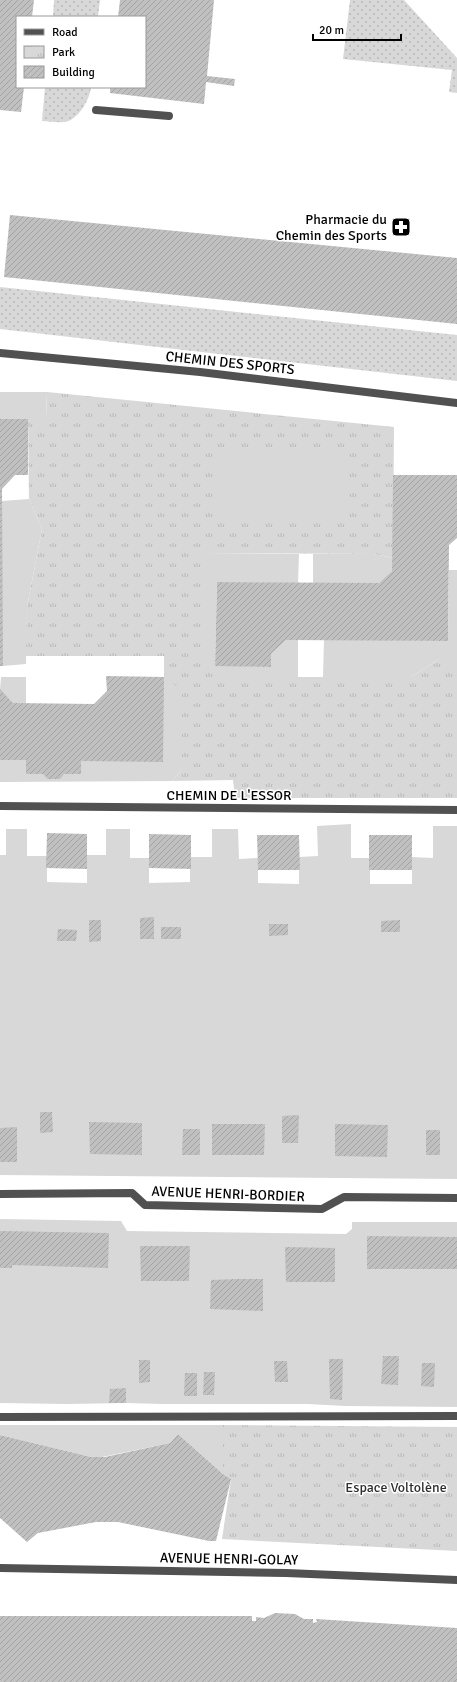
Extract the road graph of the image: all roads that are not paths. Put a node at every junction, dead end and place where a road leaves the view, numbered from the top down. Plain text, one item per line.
1 (96, 110) dead end
2 (169, 116) dead end
3 (0, 353) edge
4 (457, 402) edge
5 (0, 806) edge
6 (457, 810) edge
7 (0, 1194) edge
8 (457, 1198) edge
9 (457, 1416) edge
10 (0, 1417) edge
11 (0, 1568) edge
12 (457, 1580) edge

1 - 2 street
3 - 4 street, CHEMIN DES SPORTS
5 - 6 street, CHEMIN DE L'ESSOR
7 - 8 street, AVENUE HENRI-BORDIER
9 - 10 street
11 - 12 street, AVENUE HENRI-GOLAY

